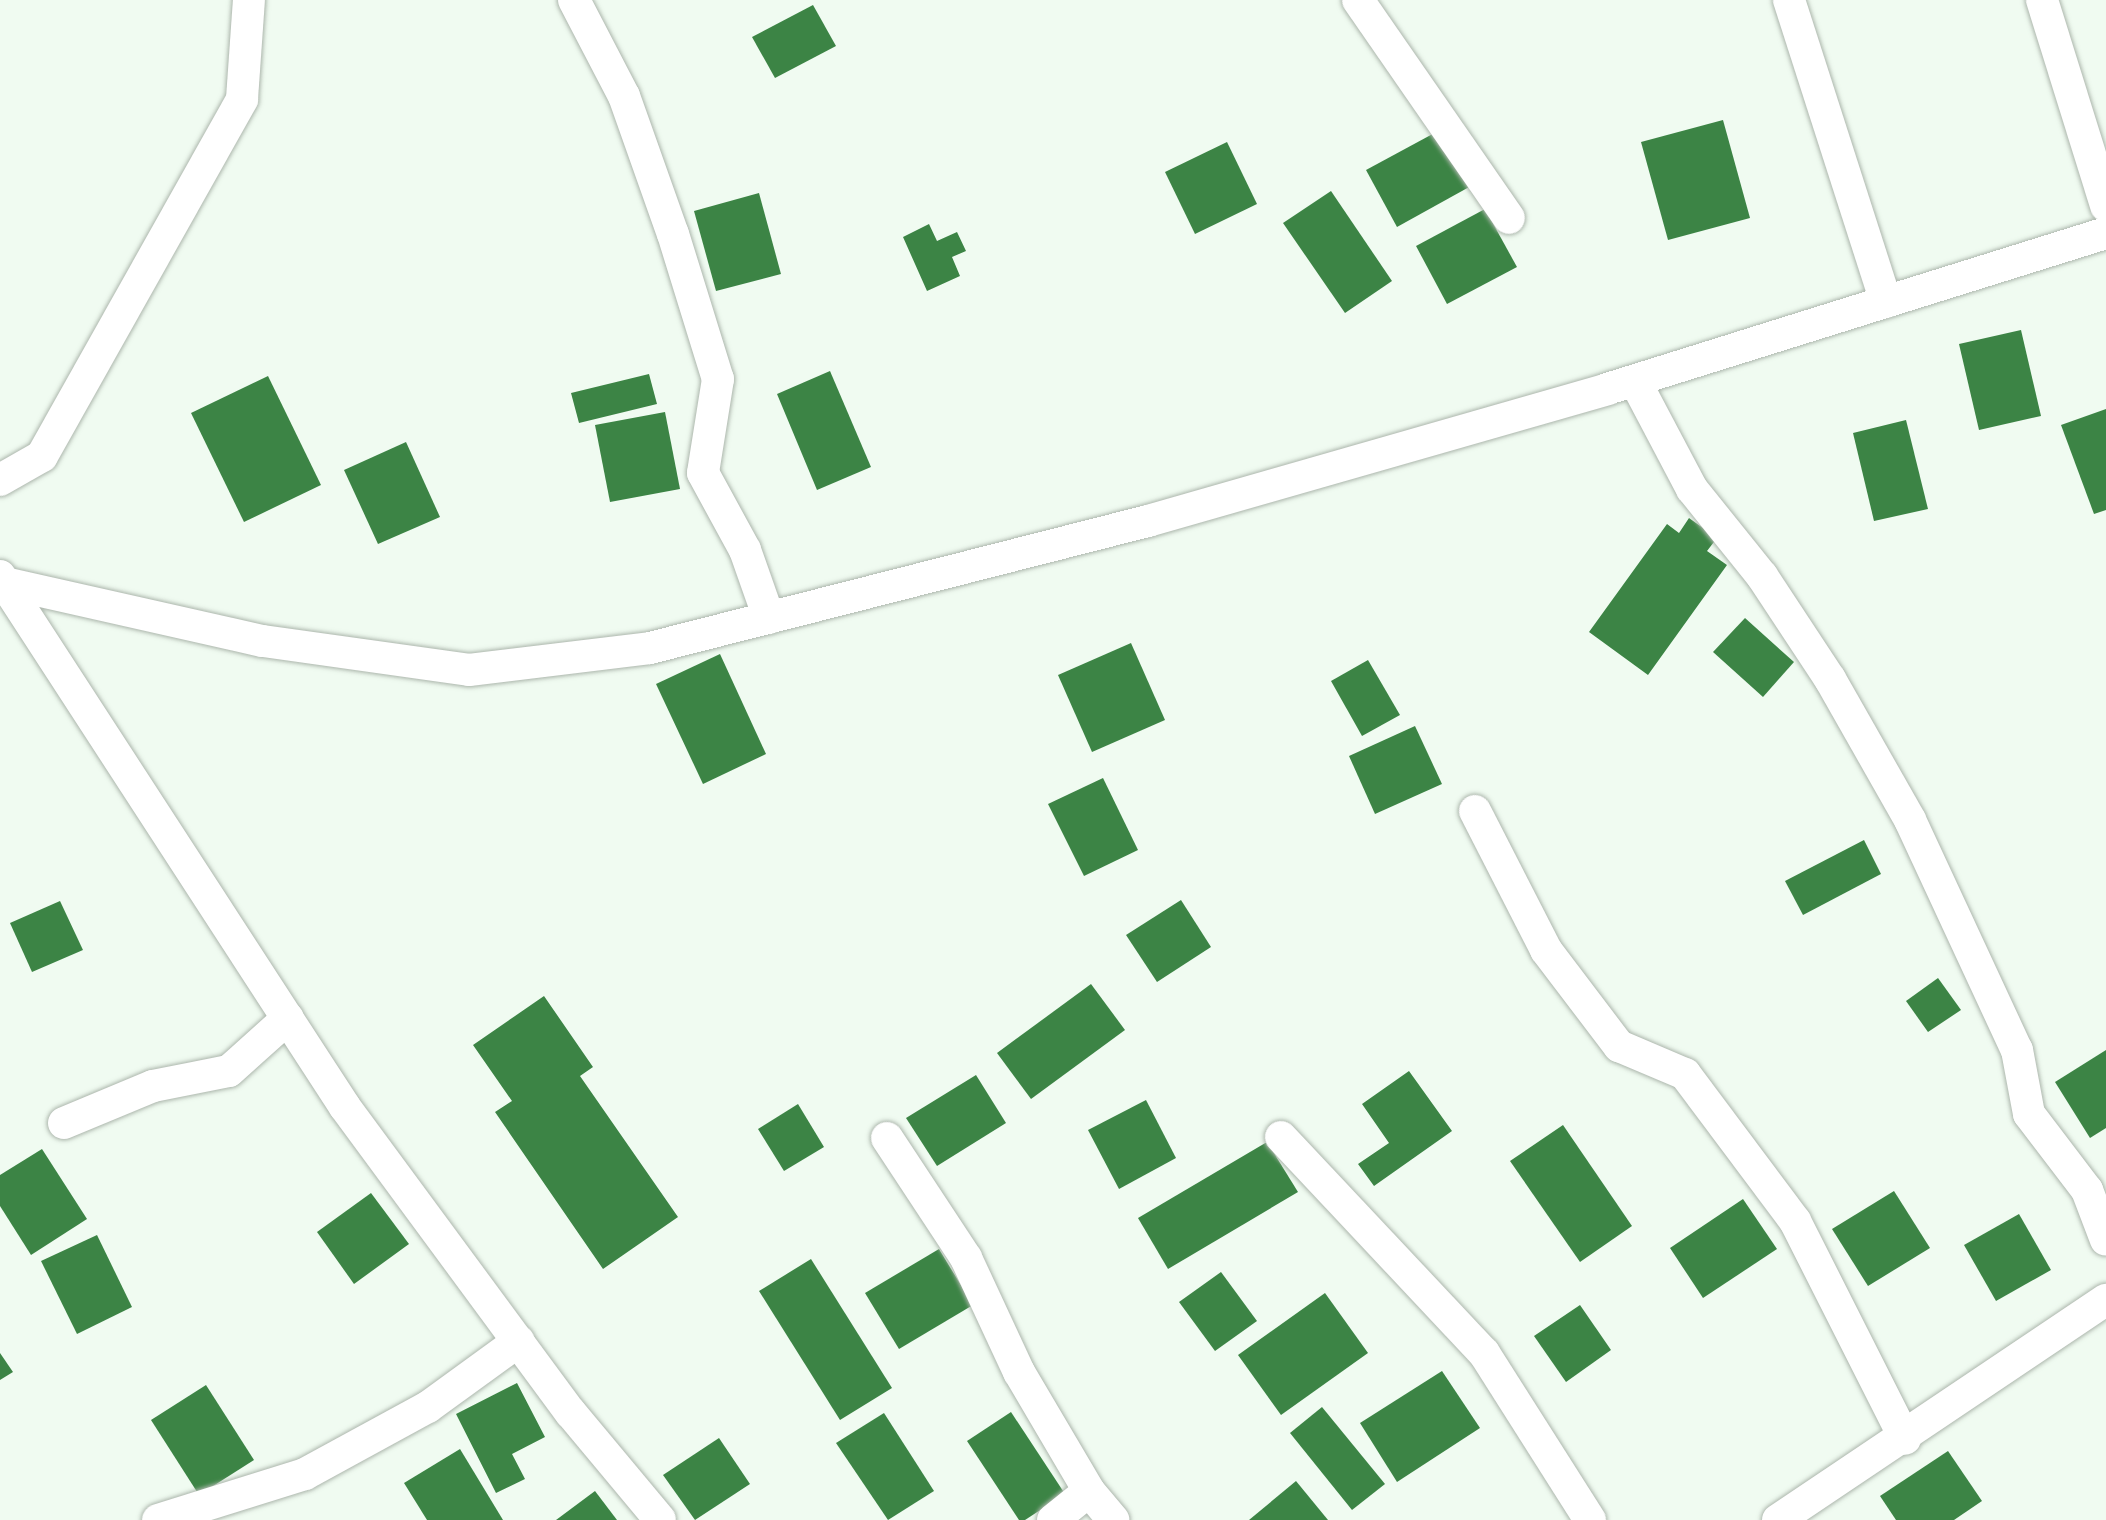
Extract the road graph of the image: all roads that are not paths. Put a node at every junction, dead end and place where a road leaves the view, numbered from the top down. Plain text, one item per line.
1 (249, 0) edge
2 (574, 0) edge
3 (1358, 0) edge
4 (1789, 0) edge
5 (2042, 0) edge
6 (2106, 206) edge
7 (1509, 218) dead end
8 (2106, 233) edge
9 (1886, 302) junction
10 (1635, 381) junction
11 (0, 480) edge
12 (2, 580) edge
13 (769, 618) junction
14 (1475, 811) dead end
15 (288, 1018) junction
16 (64, 1123) dead end
17 (1281, 1137) dead end
18 (887, 1138) dead end
19 (2106, 1240) edge
20 (2106, 1300) edge
21 (519, 1342) junction
22 (1905, 1439) junction
23 (1089, 1491) junction
24 (158, 1520) edge
25 (660, 1520) edge
26 (1053, 1520) edge
27 (1113, 1520) edge
28 (1590, 1520) edge
29 (1778, 1520) edge

1 - 11 street
2 - 13 street
3 - 7 street
4 - 9 street
5 - 6 street
8 - 9 street
9 - 10 street
10 - 13 street
10 - 19 street
12 - 13 street
12 - 15 street
14 - 22 street
15 - 16 street
15 - 21 street
17 - 28 street
18 - 23 street
20 - 22 street
21 - 24 street
21 - 25 street
22 - 29 street
23 - 26 street
23 - 27 street

